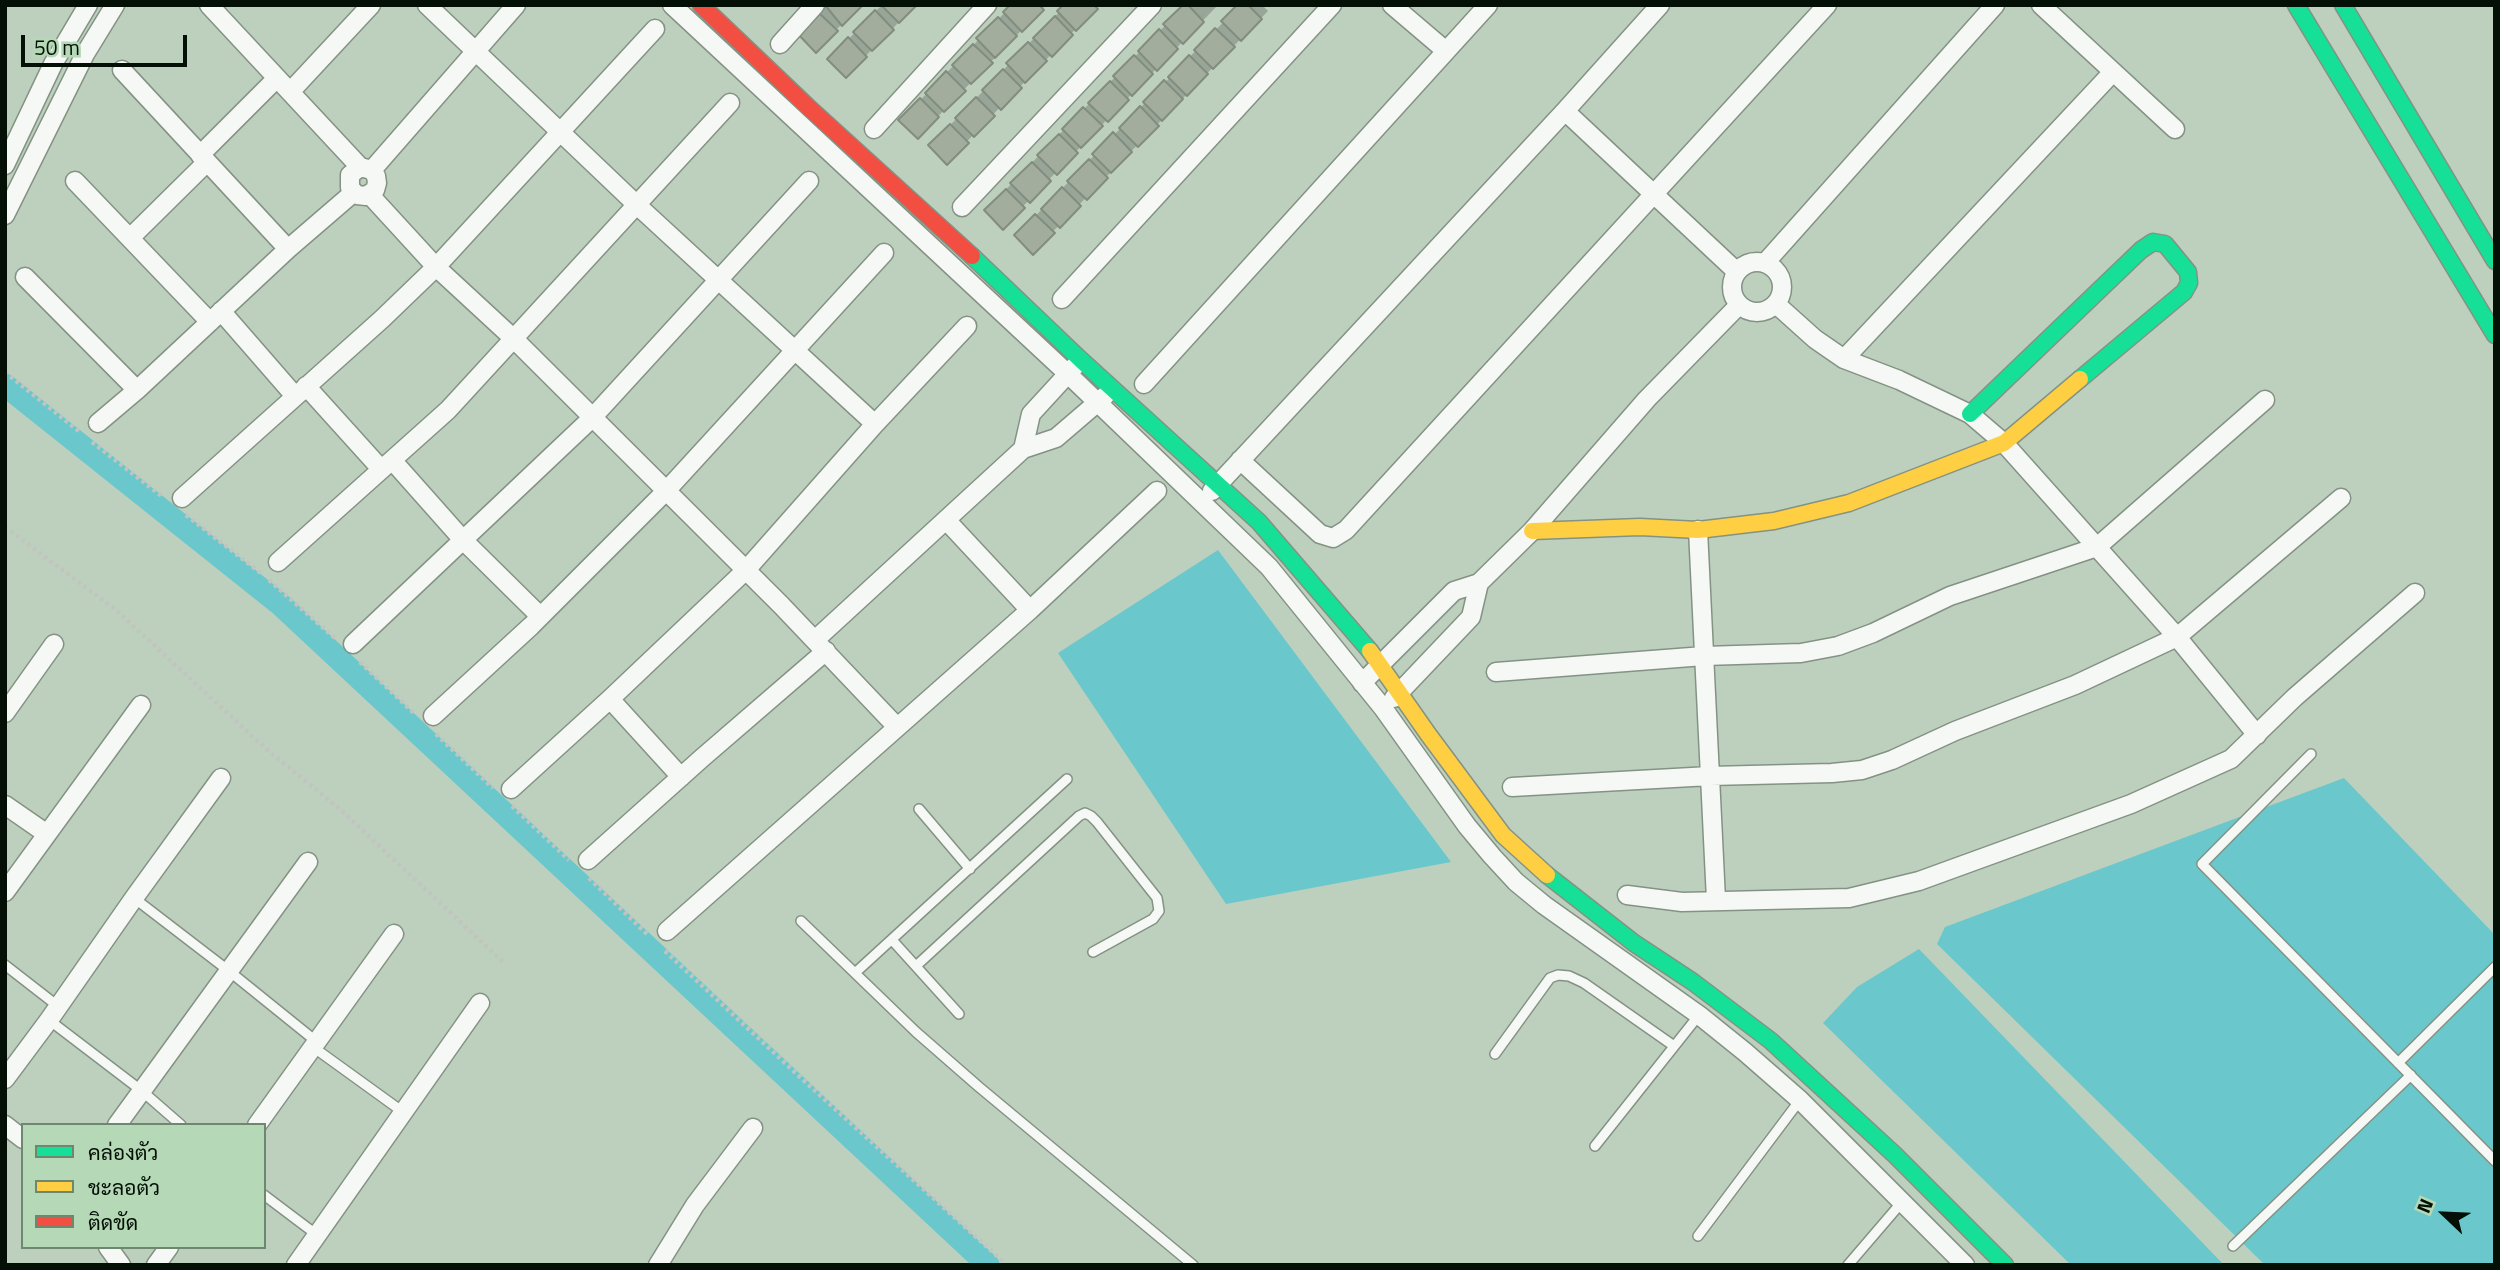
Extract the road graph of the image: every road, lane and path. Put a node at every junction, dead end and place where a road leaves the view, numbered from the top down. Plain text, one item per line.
1 (88, 5) edge
2 (115, 5) edge
3 (371, 5) edge
4 (427, 5) edge
5 (516, 5) edge
6 (672, 5) edge
7 (701, 5) edge
8 (815, 5) edge
9 (987, 5) edge
10 (1153, 5) edge
11 (1332, 5) edge
12 (1392, 5) edge
13 (1488, 5) edge
14 (1660, 5) edge
15 (1827, 5) edge
16 (1995, 5) edge
17 (2041, 5) edge
18 (2295, 5) edge
19 (2343, 5) edge
20 (214, 7) edge
21 (655, 29) dead end
22 (780, 44) dead end
23 (477, 50) junction
24 (1446, 51) junction
25 (122, 70) dead end
26 (2112, 72) junction
27 (277, 78) junction
28 (290, 92) junction
29 (730, 103) dead end
30 (1565, 111) junction
31 (874, 129) dead end
32 (2175, 129) dead end
33 (561, 131) junction
34 (204, 158) junction
35 (5, 165) edge
36 (366, 169) junction
37 (75, 181) dead end
38 (810, 181) dead end
39 (1655, 193) junction
40 (362, 194) junction
41 (638, 206) junction
42 (962, 207) dead end
43 (5, 215) edge
44 (948, 233) junction
45 (130, 238) junction
46 (288, 249) junction
47 (934, 250) junction
48 (884, 253) dead end
49 (2495, 261) edge
50 (1765, 263) junction
51 (436, 267) junction
52 (1737, 272) junction
53 (25, 277) dead end
54 (719, 280) junction
55 (1062, 299) dead end
56 (1776, 304) junction
57 (1739, 305) junction
58 (215, 316) junction
59 (967, 326) dead end
60 (2495, 335) edge
61 (514, 339) junction
62 (794, 349) junction
63 (1844, 359) junction
64 (1081, 360) junction
65 (5, 372) edge
66 (1068, 374) junction
67 (1144, 384) dead end
68 (1114, 387) junction
69 (137, 390) junction
70 (301, 391) junction
71 (2265, 400) dead end
72 (1098, 403) junction
73 (1970, 414) junction
74 (592, 418) junction
75 (98, 423) dead end
76 (875, 424) junction
77 (2004, 443) junction
78 (1023, 449) junction
79 (1240, 460) junction
80 (386, 464) junction
81 (1219, 484) junction
82 (666, 491) junction
83 (1157, 491) dead end
84 (164, 498) dead end
85 (2341, 498) dead end
86 (1202, 501) junction
87 (184, 506) joint
88 (947, 521) junction
89 (5, 527) edge
90 (1698, 530) junction
91 (1532, 531) junction
92 (463, 540) junction
93 (2097, 547) junction
94 (278, 562) dead end
95 (746, 569) junction
96 (1479, 583) junction
97 (2415, 593) dead end
98 (1030, 610) junction
99 (540, 617) junction
100 (2177, 637) junction
101 (54, 644) dead end
102 (821, 645) junction
103 (349, 648) junction
104 (1704, 656) junction
105 (1380, 662) junction
106 (1496, 672) dead end
107 (1362, 683) junction
108 (1401, 691) junction
109 (610, 699) junction
110 (141, 705) dead end
111 (1383, 708) junction
112 (5, 713) edge
113 (426, 720) junction
114 (897, 727) junction
115 (2258, 735) junction
116 (2311, 754) dead end
117 (1710, 776) junction
118 (681, 777) junction
119 (221, 778) dead end
120 (1067, 779) dead end
121 (1512, 787) dead end
122 (506, 795) junction
123 (5, 805) edge
124 (919, 809) dead end
125 (47, 834) junction
126 (569, 860) dead end
127 (309, 862) dead end
128 (584, 865) joint
129 (970, 869) junction
130 (5, 892) edge
131 (1627, 895) dead end
132 (134, 898) junction
133 (1716, 900) junction
134 (801, 921) dead end
135 (394, 934) dead end
136 (659, 938) junction
137 (893, 941) junction
138 (1093, 952) dead end
139 (504, 963) dead end
140 (5, 965) edge
141 (916, 966) junction
142 (2495, 967) edge
143 (229, 971) junction
144 (855, 974) junction
145 (480, 1003) dead end
146 (54, 1014) junction
147 (959, 1014) dead end
148 (1699, 1015) junction
149 (315, 1044) junction
150 (1674, 1046) junction
151 (1495, 1054) dead end
152 (2398, 1063) junction
153 (2410, 1076) junction
154 (5, 1079) edge
155 (142, 1091) junction
156 (1800, 1100) junction
157 (403, 1112) junction
158 (118, 1123) edge
159 (179, 1123) edge
160 (258, 1123) edge
161 (5, 1125) edge
162 (753, 1128) dead end
163 (21, 1137) edge
164 (1595, 1146) dead end
165 (2495, 1161) edge
166 (266, 1197) edge
167 (1902, 1202) junction
168 (317, 1235) junction
169 (1698, 1236) dead end
170 (2233, 1246) dead end
171 (109, 1249) edge
172 (168, 1249) edge
173 (121, 1265) edge
174 (156, 1265) edge
175 (296, 1265) edge
176 (657, 1265) edge
177 (1007, 1265) edge
178 (1193, 1265) edge
179 (1848, 1265) edge
180 (1965, 1265) edge
181 (2005, 1265) edge

1 - 35 street
2 - 43 street
3 - 28 street
4 - 23 street
5 - 23 street
6 - 47 street
7 - 44 main road
8 - 22 street
9 - 31 street
10 - 42 street
11 - 55 street
12 - 24 street
13 - 24 street
14 - 30 street
15 - 39 street
16 - 50 street
17 - 26 street
18 - 60 main road
19 - 49 main road
20 - 27 street
21 - 33 street
23 - 33 street
23 - 36 street
24 - 67 street
25 - 34 street
26 - 32 street
26 - 63 street
27 - 28 street
27 - 34 street
28 - 36 street
29 - 41 street
30 - 39 street
30 - 79 street
33 - 41 street
33 - 51 street
34 - 45 street
34 - 46 street
36 - 40 street
36 - 40 street
37 - 45 street
38 - 54 street
39 - 52 street
39 - 79 street
40 - 46 street
40 - 51 street
41 - 54 street
41 - 61 street
44 - 47 street
44 - 64 main road
45 - 58 street
46 - 58 street
47 - 66 street
48 - 62 street
50 - 52 street
50 - 56 street
51 - 61 street
51 - 70 street
52 - 57 street
53 - 69 street
54 - 62 street
54 - 74 street
56 - 57 street
56 - 63 street
57 - 91 street
58 - 69 street
58 - 70 street
59 - 76 street
61 - 74 street
61 - 80 street
62 - 76 street
62 - 82 street
63 - 73 street
64 - 66 street
64 - 68 main road
65 - 84 path
66 - 72 street
66 - 78 street
68 - 72 street
68 - 81 main road
69 - 75 street
70 - 80 street
70 - 87 street
71 - 93 street
72 - 78 street
72 - 86 street
73 - 77 street
73 - 77 main road
74 - 82 street
74 - 92 street
76 - 95 street
77 - 90 main road
77 - 93 street
78 - 88 street
79 - 81 street
80 - 92 street
80 - 94 street
81 - 86 street
81 - 105 main road
82 - 95 street
82 - 99 street
83 - 98 street
85 - 100 street
86 - 107 street
87 - 103 path
88 - 98 street
88 - 102 street
89 - 139 path
90 - 91 main road
90 - 104 street
91 - 96 street
92 - 99 street
92 - 103 street
93 - 100 street
93 - 104 street
95 - 102 street
95 - 109 street
96 - 105 street
96 - 108 street
97 - 115 street
98 - 114 street
99 - 113 street
100 - 115 street
100 - 117 street
101 - 112 street
102 - 114 street
102 - 118 street
103 - 113 path
104 - 106 street
104 - 117 street
105 - 107 street
105 - 108 main road
107 - 111 street
108 - 111 street
108 - 181 main road
109 - 118 street
109 - 122 street
110 - 125 street
111 - 148 street
113 - 122 path
114 - 136 street
115 - 133 street
116 - 152 lane
117 - 121 street
117 - 133 street
118 - 128 street
119 - 132 street
120 - 129 lane
122 - 126 path
123 - 125 street
124 - 129 lane
125 - 130 street
127 - 143 street
128 - 136 path
129 - 137 lane
131 - 133 street
132 - 143 lane
132 - 146 street
134 - 144 lane
135 - 149 street
136 - 177 path
137 - 141 lane
137 - 144 lane
138 - 141 lane
140 - 146 lane
141 - 147 lane
142 - 152 lane
143 - 149 lane
143 - 155 street
144 - 178 lane
145 - 157 street
146 - 154 street
146 - 155 lane
148 - 150 lane
148 - 156 street
149 - 157 lane
149 - 160 street
150 - 151 lane
150 - 164 lane
152 - 153 lane
153 - 165 lane
153 - 170 lane
155 - 158 street
155 - 159 lane
156 - 167 street
156 - 169 lane
157 - 168 street
161 - 163 street
162 - 176 street
166 - 168 lane
167 - 179 lane
167 - 180 street
168 - 175 street
171 - 173 street
172 - 174 street

